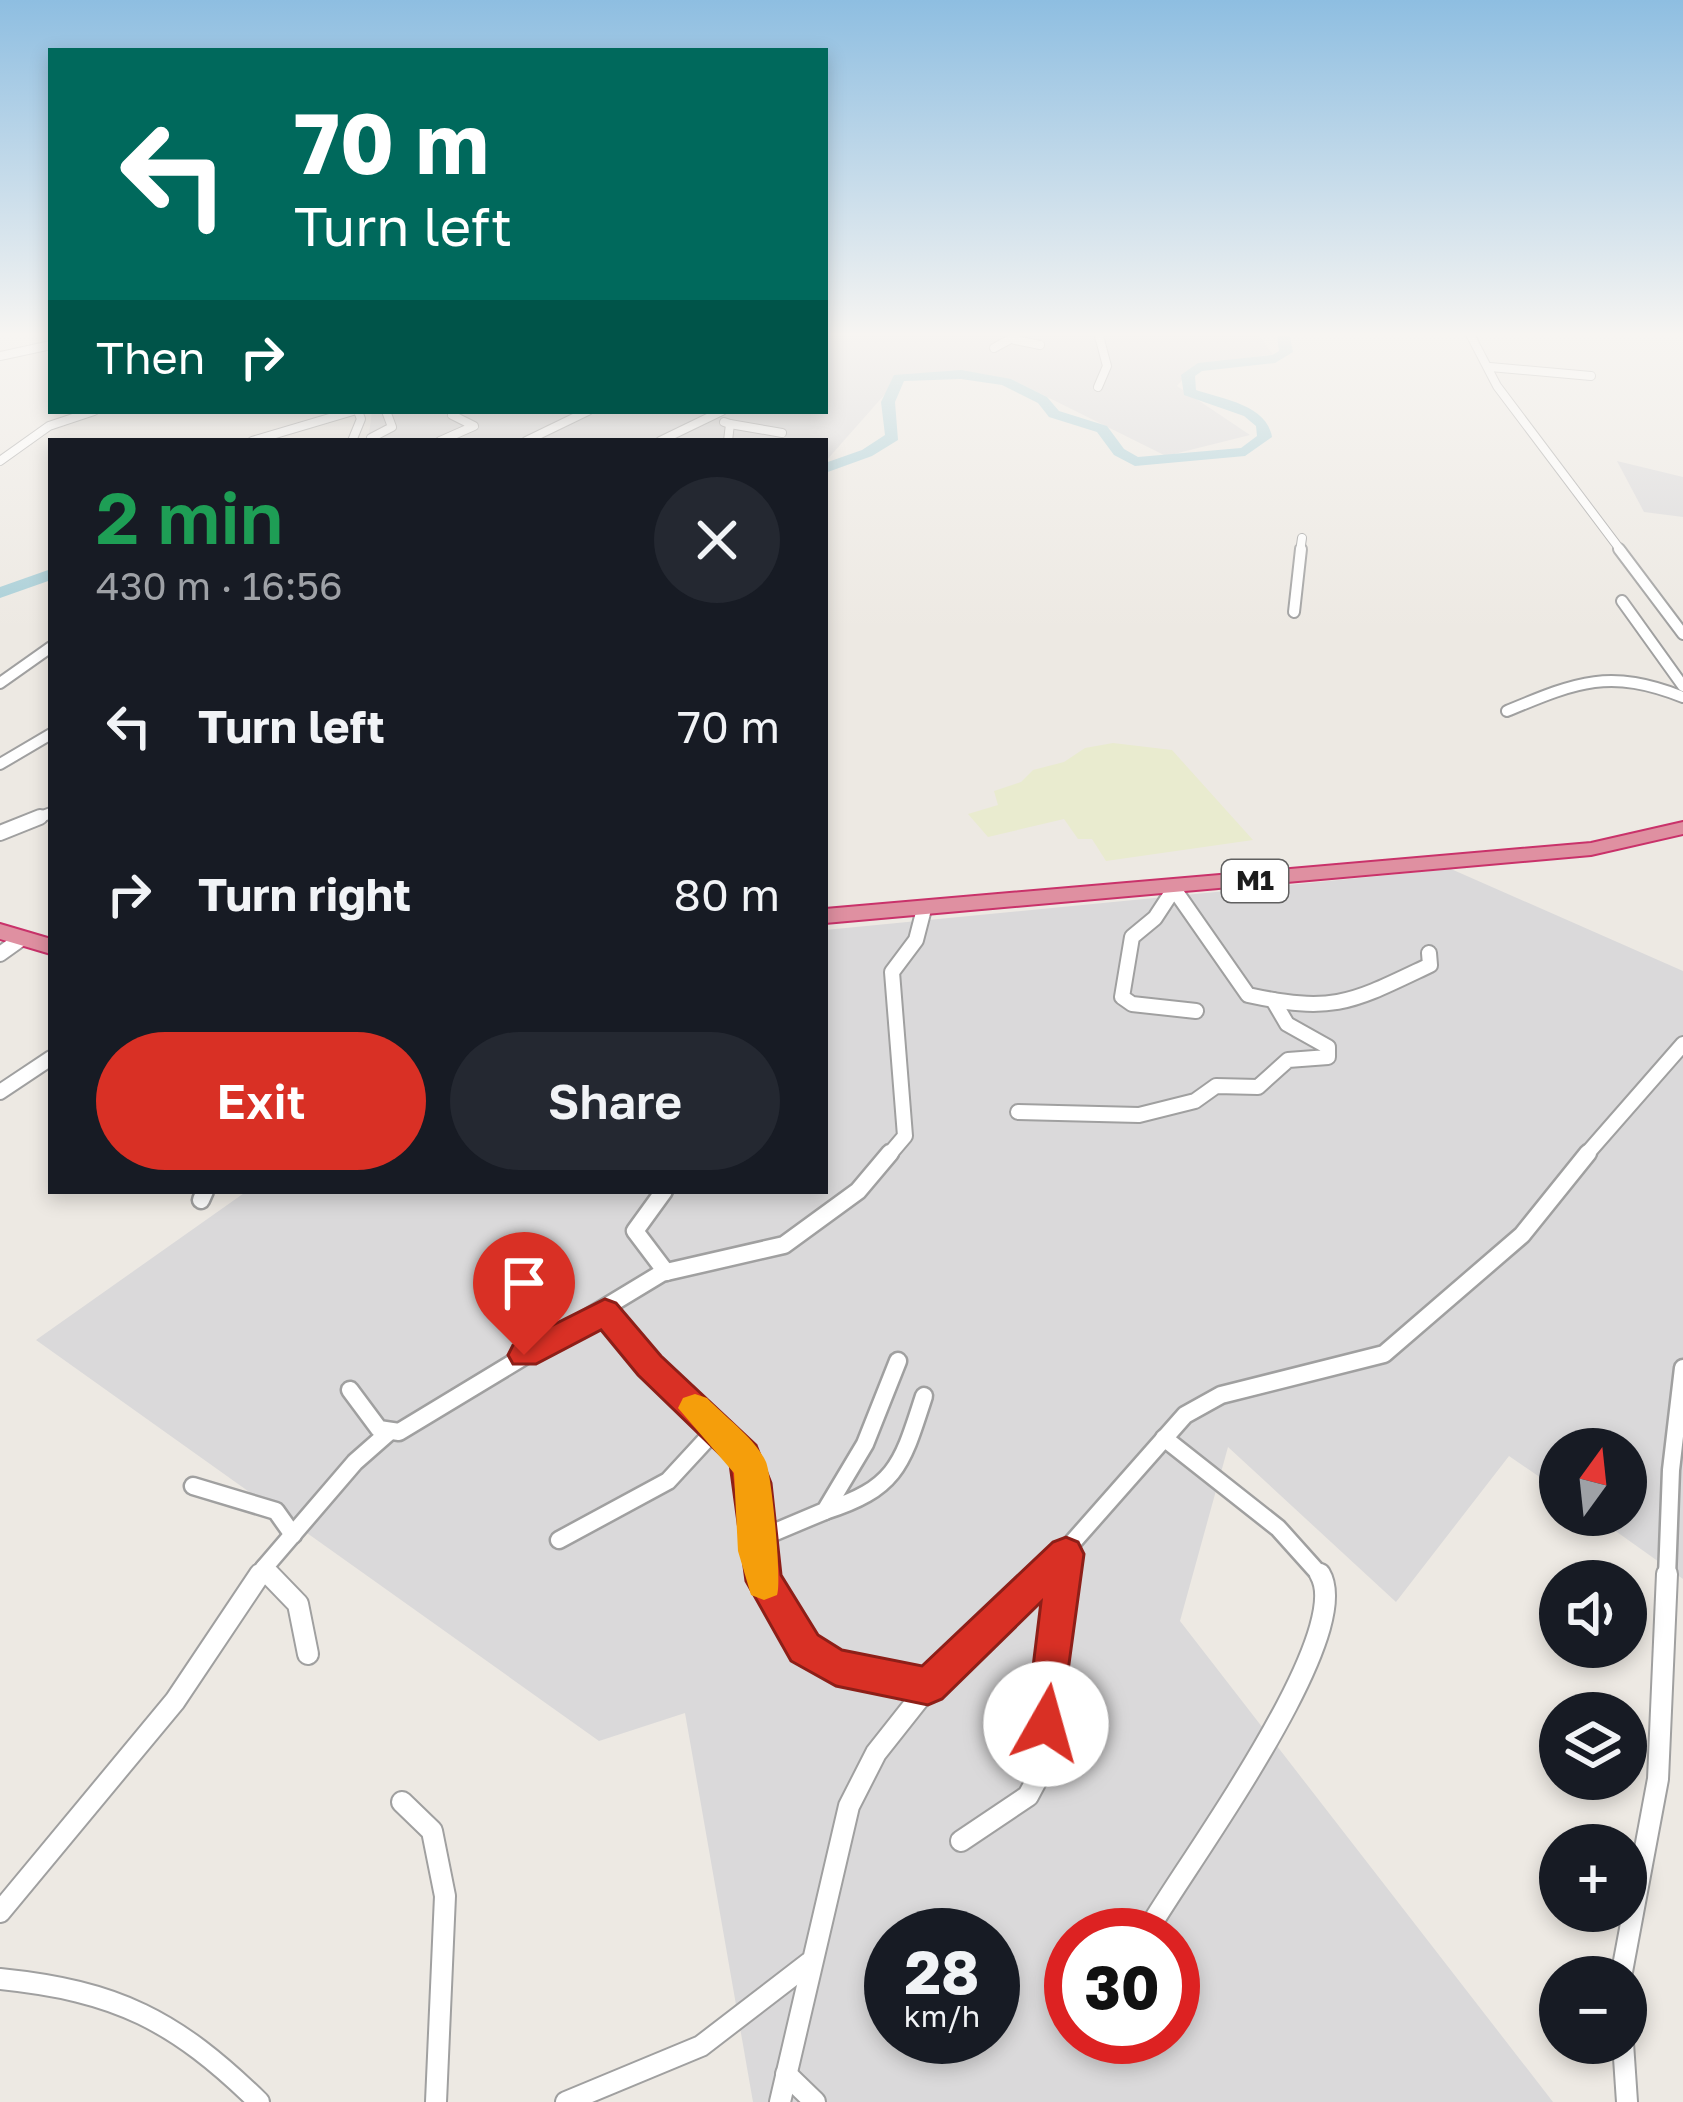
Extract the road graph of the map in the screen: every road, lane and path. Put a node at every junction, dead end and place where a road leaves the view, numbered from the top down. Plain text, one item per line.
1 (38, 434) edge
2 (378, 434) edge
3 (1533, 434) edge
4 (371, 438) dead end
5 (0, 461) edge
6 (1302, 538) dead end
7 (1622, 601) dead end
8 (1294, 612) dead end
9 (1683, 634) edge
10 (48, 649) edge
11 (0, 683) edge
12 (1683, 686) edge
13 (1683, 697) edge
14 (1507, 711) dead end
15 (48, 736) edge
16 (0, 764) edge
17 (48, 814) edge
18 (1683, 828) edge
19 (0, 833) edge
20 (1174, 889) junction
21 (924, 909) junction
22 (828, 916) edge
23 (11, 935) edge
24 (48, 946) edge
25 (0, 953) edge
26 (1429, 953) dead end
27 (1273, 1000) junction
28 (1196, 1011) dead end
29 (1683, 1045) edge
30 (48, 1060) edge
31 (0, 1092) edge
32 (1018, 1112) dead end
33 (662, 1194) edge
34 (667, 1271) junction
35 (605, 1312) junction
36 (898, 1361) dead end
37 (1683, 1368) edge
38 (350, 1390) dead end
39 (925, 1396) dead end
40 (716, 1429) junction
41 (388, 1433) junction
42 (1164, 1438) junction
43 (193, 1486) dead end
44 (825, 1510) junction
45 (293, 1535) junction
46 (559, 1540) dead end
47 (756, 1540) junction
48 (1066, 1554) junction
49 (1677, 1560) edge
50 (264, 1568) junction
51 (308, 1654) dead end
52 (928, 1686) junction
53 (402, 1802) dead end
54 (962, 1840) dead end
55 (1158, 1908) edge
56 (0, 1912) edge
57 (1622, 1956) edge
58 (810, 1962) junction
59 (0, 1979) edge
60 (1624, 2064) edge
61 (786, 2074) junction
62 (260, 2102) edge
63 (436, 2102) edge
64 (566, 2102) edge
65 (780, 2102) edge
66 (815, 2102) edge
67 (1627, 2102) edge

1 - 5 street
2 - 4 street
3 - 9 street
6 - 8 street
7 - 12 street
10 - 11 street
13 - 14 street
15 - 16 street
17 - 19 street
18 - 20 highway, M1
20 - 21 highway, M1
20 - 27 street
20 - 28 street
21 - 22 highway, M1
21 - 34 street
23 - 24 highway
23 - 25 street
26 - 27 street
27 - 32 street
29 - 42 street
30 - 31 street
33 - 34 street
34 - 35 street
35 - 40 street
35 - 41 street
36 - 44 street
37 - 49 street
38 - 41 street
39 - 44 street
40 - 46 street
40 - 47 street
41 - 45 street
42 - 48 street
42 - 55 street
43 - 45 street
44 - 47 street
45 - 50 street
47 - 52 street
48 - 52 street
48 - 54 street
49 - 57 street
50 - 51 street
50 - 56 street
52 - 58 street
53 - 63 street
58 - 61 street
58 - 64 street
59 - 62 street
60 - 67 street
61 - 65 street
61 - 66 street

